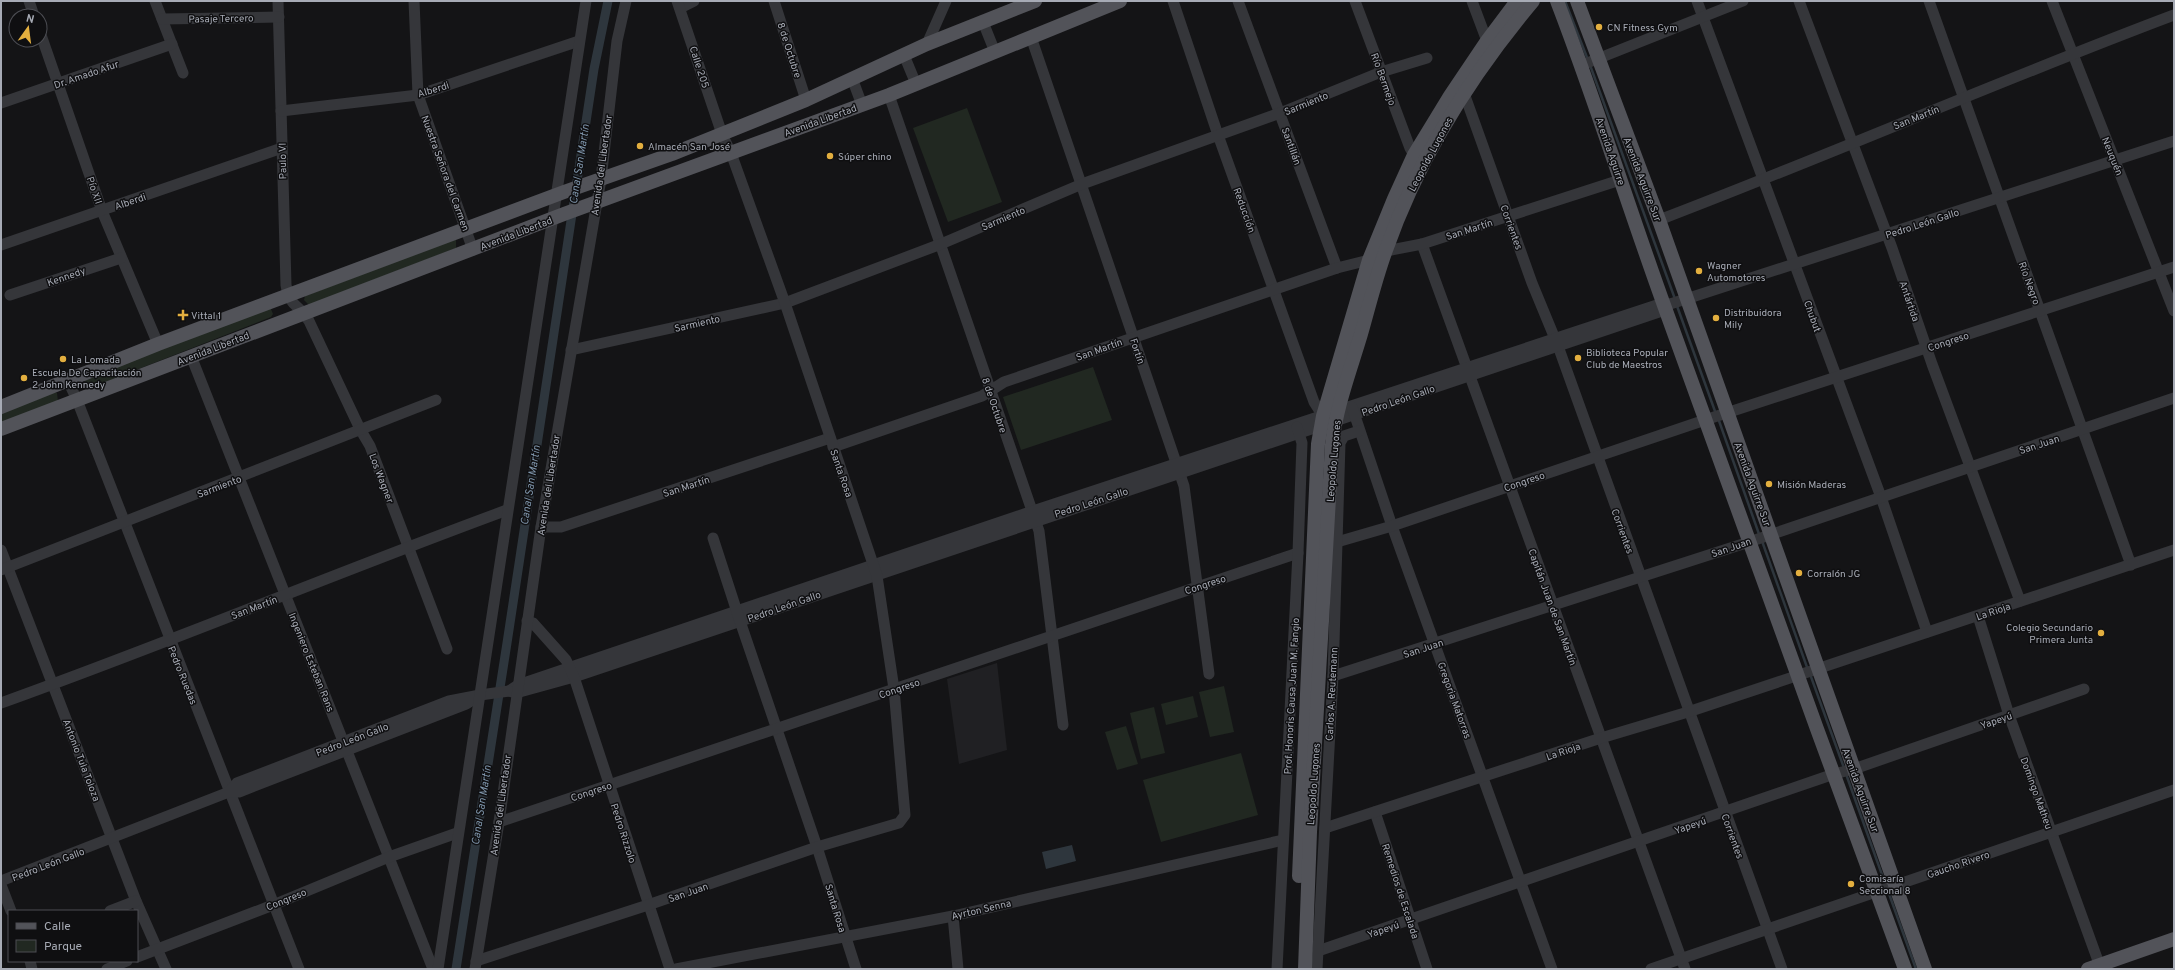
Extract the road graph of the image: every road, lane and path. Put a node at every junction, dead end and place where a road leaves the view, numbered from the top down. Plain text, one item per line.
1 (156, 1) edge
2 (278, 1) edge
3 (414, 1) edge
4 (586, 1) edge
5 (626, 1) edge
6 (694, 1) edge
7 (774, 1) edge
8 (946, 1) edge
9 (1035, 1) edge
10 (1120, 1) edge
11 (1173, 1) edge
12 (1238, 1) edge
13 (1355, 1) edge
14 (1472, 1) edge
15 (1517, 1) edge
16 (1533, 1) edge
17 (1556, 1) edge
18 (1577, 1) edge
19 (1697, 1) edge
20 (1743, 1) edge
21 (1799, 1) edge
22 (1929, 1) edge
23 (2052, 1) edge
24 (679, 4) edge
25 (2174, 15) edge
26 (279, 17) junction
27 (1703, 17) junction
28 (162, 19) junction
29 (983, 22) junction
30 (1031, 37) junction
31 (578, 41) junction
32 (1487, 41) junction
33 (172, 44) junction
34 (927, 44) junction
35 (46, 48) edge
36 (995, 52) junction
37 (2072, 53) junction
38 (904, 55) junction
39 (1427, 58) dead end
40 (1590, 63) junction
41 (1381, 72) junction
42 (183, 73) dead end
43 (852, 78) junction
44 (58, 84) junction
45 (916, 84) junction
46 (1464, 94) junction
47 (418, 95) junction
48 (889, 95) junction
49 (1965, 97) junction
50 (806, 100) junction
51 (1, 103) edge
52 (862, 105) junction
53 (281, 111) junction
54 (1280, 113) junction
55 (722, 134) junction
56 (1218, 135) junction
57 (2174, 141) edge
58 (1853, 143) junction
59 (282, 148) junction
60 (731, 153) junction
61 (1414, 155) junction
62 (2116, 161) junction
63 (1620, 180) junction
64 (1764, 180) junction
65 (595, 181) junction
66 (1082, 184) junction
67 (561, 193) junction
68 (1998, 198) junction
69 (591, 204) junction
70 (102, 211) junction
71 (559, 216) junction
72 (1508, 216) junction
73 (1659, 220) junction
74 (466, 229) junction
75 (1887, 234) junction
76 (941, 244) junction
77 (1422, 244) junction
78 (1, 245) edge
79 (473, 250) junction
80 (1386, 251) junction
81 (121, 258) junction
82 (1369, 260) junction
83 (1793, 264) junction
84 (2174, 267) edge
85 (1337, 268) junction
86 (2160, 272) junction
87 (1274, 289) junction
88 (10, 295) dead end
89 (288, 296) junction
90 (1685, 299) junction
91 (785, 303) junction
92 (1666, 306) junction
93 (2040, 311) junction
94 (2174, 311) edge
95 (305, 313) junction
96 (1133, 336) junction
97 (1556, 342) junction
98 (158, 344) junction
99 (1927, 348) junction
100 (571, 350) junction
101 (191, 356) junction
102 (1468, 372) junction
103 (1836, 378) junction
104 (68, 381) junction
105 (990, 391) junction
106 (2174, 398) edge
107 (78, 400) junction
108 (436, 400) dead end
109 (1, 407) edge
110 (1353, 411) junction
111 (1716, 416) junction
112 (1329, 418) junction
113 (1, 429) edge
114 (360, 429) junction
115 (1298, 429) junction
116 (2084, 429) junction
117 (1359, 430) junction
118 (831, 442) junction
119 (1597, 456) junction
120 (1971, 466) junction
121 (1178, 469) junction
122 (240, 478) junction
123 (1508, 487) junction
124 (1881, 497) junction
125 (507, 510) junction
126 (1034, 516) junction
127 (124, 523) junction
128 (1392, 526) junction
129 (541, 527) junction
130 (713, 538) dead end
131 (1759, 538) junction
132 (1337, 542) junction
133 (408, 546) junction
134 (1, 550) edge
135 (2174, 550) edge
136 (1298, 554) junction
137 (2131, 564) junction
138 (4, 569) edge
139 (876, 570) junction
140 (1640, 577) junction
141 (1198, 587) junction
142 (284, 595) junction
143 (2020, 601) junction
144 (1553, 604) junction
145 (738, 616) junction
146 (1978, 616) junction
147 (527, 621) junction
148 (1927, 632) junction
149 (1051, 634) junction
150 (169, 640) junction
151 (1435, 644) junction
152 (447, 649) dead end
153 (572, 672) junction
154 (1808, 672) junction
155 (1209, 674) dead end
156 (1333, 676) junction
157 (53, 684) junction
158 (894, 689) junction
159 (2084, 689) dead end
160 (515, 690) junction
161 (483, 695) junction
162 (1, 703) edge
163 (1688, 712) junction
164 (2009, 715) junction
165 (1063, 725) dead end
166 (777, 730) junction
167 (1602, 738) junction
168 (346, 746) junction
169 (1844, 772) junction
170 (1482, 778) junction
171 (609, 785) junction
172 (2174, 790) edge
173 (229, 792) junction
174 (1375, 812) junction
175 (1725, 813) junction
176 (499, 822) junction
177 (899, 822) joint
178 (1325, 828) junction
179 (458, 833) junction
180 (2051, 833) junction
181 (113, 839) junction
182 (1283, 840) junction
183 (1639, 843) junction
184 (817, 847) junction
185 (389, 858) junction
186 (1, 881) edge
187 (1521, 882) junction
188 (1, 885) edge
189 (1886, 889) junction
190 (136, 901) junction
191 (273, 905) junction
192 (648, 905) junction
193 (11, 910) edge
194 (113, 910) edge
195 (952, 916) junction
196 (1410, 920) junction
197 (1768, 930) junction
198 (846, 938) junction
199 (2174, 939) edge
200 (158, 949) junction
201 (1318, 952) junction
202 (138, 957) edge
203 (124, 962) edge
204 (1683, 964) edge
205 (476, 965) edge
206 (2096, 968) edge
207 (106, 969) edge
208 (166, 969) edge
209 (298, 969) edge
210 (433, 969) edge
211 (438, 969) edge
212 (670, 969) edge
213 (676, 969) edge
214 (856, 969) edge
215 (958, 969) edge
216 (1277, 969) edge
217 (1295, 969) edge
218 (1305, 969) edge
219 (1317, 969) edge
220 (1427, 969) edge
221 (1552, 969) edge
222 (1651, 969) edge
223 (1782, 969) edge
224 (1904, 969) edge
225 (1925, 969) edge

1 - 28 street
2 - 26 street, Paulo VI
3 - 47 street, Nuestra Señora del Carmen
4 - 31 street
5 - 65 street, Avenida del Libertador
6 - 24 street
7 - 50 street, 8 de Octubre
8 - 34 street
9 - 29 main road
10 - 30 main road, Avenida Libertad
11 - 56 street, Reducción
12 - 54 street, Santillán
13 - 41 street, Río Bermejo
14 - 32 street
15 - 32 main road, Leopoldo Lugones
16 - 46 main road, Leopoldo Lugones
17 - 40 main road, Avenida Aguirre
18 - 40 main road, Avenida Aguirre Sur
19 - 27 street, Chubut
20 - 27 street
21 - 58 street, Antártida
22 - 49 street, Río Negro
23 - 37 street, Neuquén
24 - 55 street, Calle 205
25 - 37 street, San Martín
26 - 28 street, Pasaje Tercero
26 - 53 street, Paulo VI
27 - 40 street
27 - 64 street, Chubut
28 - 33 street
29 - 34 main road
29 - 36 street
30 - 36 main road, Avenida Libertad
30 - 66 street, Fortín
31 - 47 street, Alberdi
31 - 67 street
32 - 61 main road, Leopoldo Lugones
33 - 42 street
33 - 44 street, Dr. Amado Afur
34 - 38 main road
35 - 44 street, Pío XII
36 - 45 main road, Avenida Libertad
37 - 49 street, San Martín
37 - 62 street, Neuquén
38 - 43 main road
38 - 45 street
39 - 41 street, Sarmiento
40 - 63 main road, Avenida Aguirre
40 - 73 main road, Avenida Aguirre Sur
41 - 54 street, Sarmiento
41 - 61 street, Río Bermejo
43 - 50 main road
43 - 52 street
44 - 51 street, Dr. Amado Afur
44 - 70 street, Pío XII
45 - 48 main road, Avenida Libertad
46 - 72 street, Corrientes
46 - 80 main road, Leopoldo Lugones
47 - 53 street, Alberdi
47 - 74 street, Nuestra Señora del Carmen
48 - 52 main road, Avenida Libertad
48 - 76 street, 8 de Octubre
49 - 58 street, San Martín
49 - 68 street, Río Negro
50 - 55 main road
52 - 60 main road, Avenida Libertad
53 - 59 street, Paulo VI
54 - 56 street, Sarmiento
54 - 85 street, Santillán
55 - 60 street, Santa Rosa
55 - 65 main road
56 - 66 street, Sarmiento
56 - 87 street, Reducción
57 - 62 street, Pedro León Gallo
58 - 64 street, San Martín
58 - 75 street, Antártida
59 - 70 street, Alberdi
59 - 89 street, Paulo VI
60 - 69 main road, Avenida Libertad
60 - 91 street, Santa Rosa
61 - 82 main road, Leopoldo Lugones
62 - 68 street, Pedro León Gallo
62 - 86 street, Neuquén
63 - 72 street, San Martín
63 - 92 main road, Avenida Aguirre
64 - 73 street, San Martín
64 - 83 street, Chubut
65 - 67 main road
65 - 69 street, Avenida del Libertador
66 - 76 street, Sarmiento
66 - 96 street, Fortín
67 - 71 street
67 - 74 main road
68 - 75 street, Pedro León Gallo
68 - 93 street, Río Negro
69 - 71 main road, Avenida Libertad
69 - 100 street, Avenida del Libertador
70 - 78 street, Alberdi
70 - 81 street, Pío XII
71 - 79 main road, Avenida Libertad
71 - 125 street
72 - 77 street, San Martín
72 - 97 street, Corrientes
73 - 90 main road, Avenida Aguirre Sur
74 - 79 street, Nuestra Señora del Carmen
74 - 89 main road
75 - 83 street, Pedro León Gallo
75 - 99 street, Antártida
76 - 91 street, Sarmiento
76 - 105 street, 8 de Octubre
77 - 80 street, San Martín
77 - 102 street, Capitán Juan de San Martín
79 - 95 main road, Avenida Libertad
80 - 112 main road, Leopoldo Lugones
81 - 88 street, Kennedy
81 - 98 street, Pío XII
82 - 85 street, San Martín
82 - 112 main road, Leopoldo Lugones
83 - 90 street, Pedro León Gallo
83 - 103 street, Chubut
84 - 86 street, Congreso
85 - 87 street, San Martín
86 - 93 street, Congreso
86 - 94 street, Neuquén
87 - 96 street, San Martín
87 - 112 street, Reducción
89 - 95 street
89 - 98 main road
90 - 92 street, Pedro León Gallo
90 - 111 main road, Avenida Aguirre Sur
91 - 100 street, Sarmiento
91 - 118 street, Santa Rosa
92 - 97 street, Pedro León Gallo
92 - 111 main road, Avenida Aguirre Sur
93 - 99 street, Congreso
93 - 116 street, Río Negro
95 - 101 main road, Avenida Libertad
95 - 114 street, Los Wagner
96 - 105 street, San Martín
96 - 121 street, Fortín
97 - 102 street, Pedro León Gallo
97 - 119 street, Corrientes
98 - 104 main road
99 - 103 street, Congreso
99 - 120 street, Antártida
100 - 129 street, Avenida del Libertador
101 - 107 main road, Avenida Libertad
101 - 122 street, Ingeniero Esteban Rans
102 - 110 street, Pedro León Gallo
102 - 123 street, Capitán Juan de San Martín
103 - 111 street, Congreso
103 - 124 street, Chubut
104 - 107 street, Pedro Ruedas
104 - 109 main road
105 - 118 street, San Martín
105 - 126 street, 8 de Octubre
106 - 116 street, San Juan
107 - 113 main road, Avenida Libertad
107 - 127 street, Pedro Ruedas
108 - 114 street, Sarmiento
110 - 112 street, Pedro León Gallo
110 - 117 street, Gregoria Matorras
111 - 119 street, Congreso
111 - 131 main road, Avenida Aguirre Sur
111 - 131 main road, Avenida Aguirre Sur
112 - 115 street, Pedro León Gallo
112 - 217 main road, Leopoldo Lugones
112 - 218 main road, Leopoldo Lugones
114 - 122 street, Sarmiento
114 - 133 street, Los Wagner
115 - 121 street, Pedro León Gallo
115 - 136 street, Prof. Honoris Causa Juan M. Fangio
116 - 120 street, San Juan
116 - 137 street, Río Negro
117 - 128 street, Gregoria Matorras
117 - 132 street, Carlos A. Reutemann
118 - 129 street, San Martín
118 - 139 street, Santa Rosa
119 - 123 street, Congreso
119 - 140 street, Corrientes
120 - 124 street, San Juan
120 - 143 street, Antártida
121 - 126 street, Pedro León Gallo
121 - 141 street, Fortín
122 - 127 street, Sarmiento
122 - 142 street, Ingeniero Esteban Rans
123 - 128 street, Congreso
123 - 144 street, Capitán Juan de San Martín
124 - 131 street, San Juan
124 - 148 street, Chubut
125 - 133 street, San Martín
125 - 161 street
126 - 139 street, Pedro León Gallo
126 - 149 street, 8 de Octubre
127 - 138 street, Sarmiento
127 - 150 street, Pedro Ruedas
128 - 132 street, Congreso
128 - 151 street, Gregoria Matorras
129 - 147 street, Avenida del Libertador
130 - 145 street, Santa Rosa
131 - 140 street, San Juan
131 - 154 main road, Avenida Aguirre Sur
131 - 154 main road, Avenida Aguirre Sur
132 - 156 street, Carlos A. Reutemann
133 - 142 street, San Martín
133 - 152 street, Los Wagner
134 - 138 street, Antonio Tula Toloza
135 - 137 street, La Rioja
136 - 141 street, Congreso
136 - 182 street, Prof. Honoris Causa Juan M. Fangio
137 - 143 street, La Rioja
138 - 157 street, Antonio Tula Toloza
139 - 145 street, Pedro León Gallo
139 - 158 street, Santa Rosa
140 - 144 street, San Juan
140 - 163 street, Corrientes
141 - 149 street, Congreso
141 - 155 street, Fortín
142 - 150 street, San Martín
142 - 168 street, Ingeniero Esteban Rans
143 - 146 street, La Rioja
144 - 151 street, San Juan
144 - 167 street, Capitán Juan de San Martín
145 - 153 street, Pedro León Gallo
145 - 166 street, Santa Rosa
146 - 148 street, La Rioja
146 - 164 street, Domingo Matheu
147 - 153 street, Pedro Rizzolo
147 - 160 street, Avenida del Libertador
148 - 154 street, La Rioja
149 - 158 street, Congreso
149 - 165 street, 8 de Octubre
150 - 157 street, San Martín
150 - 173 street, Pedro Ruedas
151 - 156 street, San Juan
151 - 170 street, Gregoria Matorras
153 - 160 street, Pedro León Gallo
153 - 171 street, Pedro Rizzolo
154 - 163 street, La Rioja
154 - 169 main road, Avenida Aguirre Sur
154 - 169 main road, Avenida Aguirre Sur
156 - 178 street, Carlos A. Reutemann
157 - 162 street, San Martín
157 - 181 street, Antonio Tula Toloza
158 - 166 street, Congreso
158 - 177 street, Santa Rosa
159 - 164 street, Yapeyú
160 - 161 street, Pedro León Gallo
160 - 176 street, Avenida del Libertador
161 - 168 street, Pedro León Gallo
161 - 179 street
163 - 167 street, La Rioja
163 - 175 street, Corrientes
164 - 169 street, Yapeyú
164 - 180 street, Domingo Matheu
166 - 171 street, Congreso
166 - 184 street, Santa Rosa
167 - 170 street, La Rioja
167 - 183 street, Capitán Juan de San Martín
168 - 173 street, Pedro León Gallo
168 - 185 street, Ingeniero Esteban Rans
169 - 175 street, Yapeyú
169 - 189 main road, Avenida Aguirre Sur
169 - 189 main road, Avenida Aguirre Sur
170 - 174 street, La Rioja
170 - 187 street, Gregoria Matorras
171 - 176 street, Congreso
171 - 192 street, Pedro Rizzolo
172 - 180 street, Gaucho Rivero
173 - 181 street, Pedro León Gallo
173 - 191 street, Pedro Ruedas
174 - 178 street, La Rioja
174 - 196 street, Remedios de Escalada
175 - 183 street, Yapeyú
175 - 197 street, Corrientes
176 - 205 street, Avenida del Libertador
177 - 184 street, San Juan
178 - 201 street, Carlos A. Reutemann
179 - 185 street, Congreso
179 - 211 street
180 - 189 street, Gaucho Rivero
180 - 206 street, Domingo Matheu
181 - 186 street, Pedro León Gallo
181 - 190 street, Antonio Tula Toloza
182 - 195 street, Ayrton Senna
182 - 216 street, Prof. Honoris Causa Juan M. Fangio
183 - 187 street, Yapeyú
183 - 204 street, Capitán Juan de San Martín
184 - 192 street, San Juan
184 - 198 street, Santa Rosa
185 - 191 street, Congreso
185 - 210 street, Ingeniero Esteban Rans
187 - 196 street, Yapeyú
187 - 221 street, Gregoria Matorras
188 - 193 street
189 - 197 street, Gaucho Rivero
189 - 224 main road, Avenida Aguirre Sur
189 - 225 main road, Avenida Aguirre Sur
190 - 194 street
190 - 200 street, Antonio Tula Toloza
191 - 200 street, Congreso
191 - 209 street, Pedro Ruedas
192 - 205 street, San Juan
192 - 212 street, Pedro Rizzolo
195 - 198 street, Ayrton Senna
195 - 215 street
196 - 201 street, Yapeyú
196 - 220 street, Remedios de Escalada
197 - 204 street, Gaucho Rivero
197 - 223 street, Corrientes
198 - 213 street, Ayrton Senna
198 - 214 street, Santa Rosa
199 - 206 main road
200 - 202 street, Congreso
200 - 208 street, Antonio Tula Toloza
201 - 219 street, Carlos A. Reutemann
203 - 207 street
204 - 222 street, Gaucho Rivero

